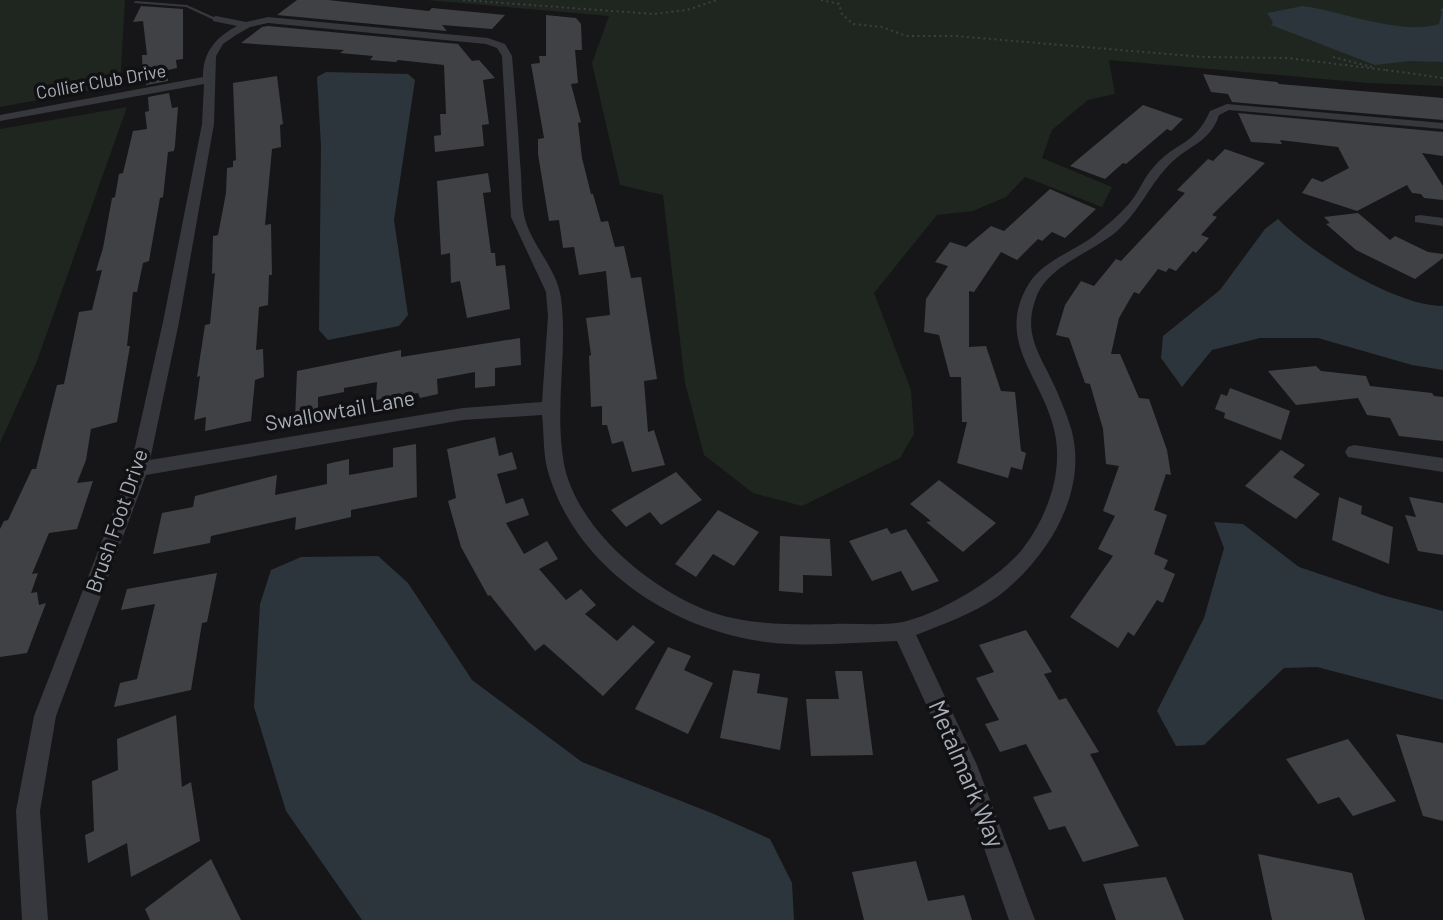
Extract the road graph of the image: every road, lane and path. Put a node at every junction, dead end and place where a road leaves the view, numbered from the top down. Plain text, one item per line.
1 (463, 0) edge
2 (717, 0) edge
3 (821, 0) edge
4 (136, 2) edge
5 (216, 19) joint
6 (243, 24) junction
7 (516, 40) dead end
8 (501, 46) junction
9 (1334, 57) dead end
10 (1385, 70) junction
11 (1443, 78) edge
12 (207, 80) junction
13 (0, 118) edge
14 (1443, 126) edge
15 (1420, 219) dead end
16 (1443, 222) edge
17 (551, 408) junction
18 (1354, 452) dead end
19 (1443, 466) edge
20 (139, 469) junction
21 (903, 631) junction
22 (33, 919) edge
23 (1022, 920) edge

1 - 2 path
3 - 10 path
4 - 5 lane
5 - 6 street
6 - 8 street
6 - 12 street, Brush Foot Drive
7 - 8 street
8 - 17 street
9 - 10 path
10 - 11 path
12 - 13 street, Collier Club Drive
12 - 20 street, Brush Foot Drive
14 - 21 street
15 - 16 street
17 - 20 street, Swallowtail Lane
17 - 21 street
18 - 19 street
20 - 22 street, Brush Foot Drive
21 - 23 street, Metalmark Way

